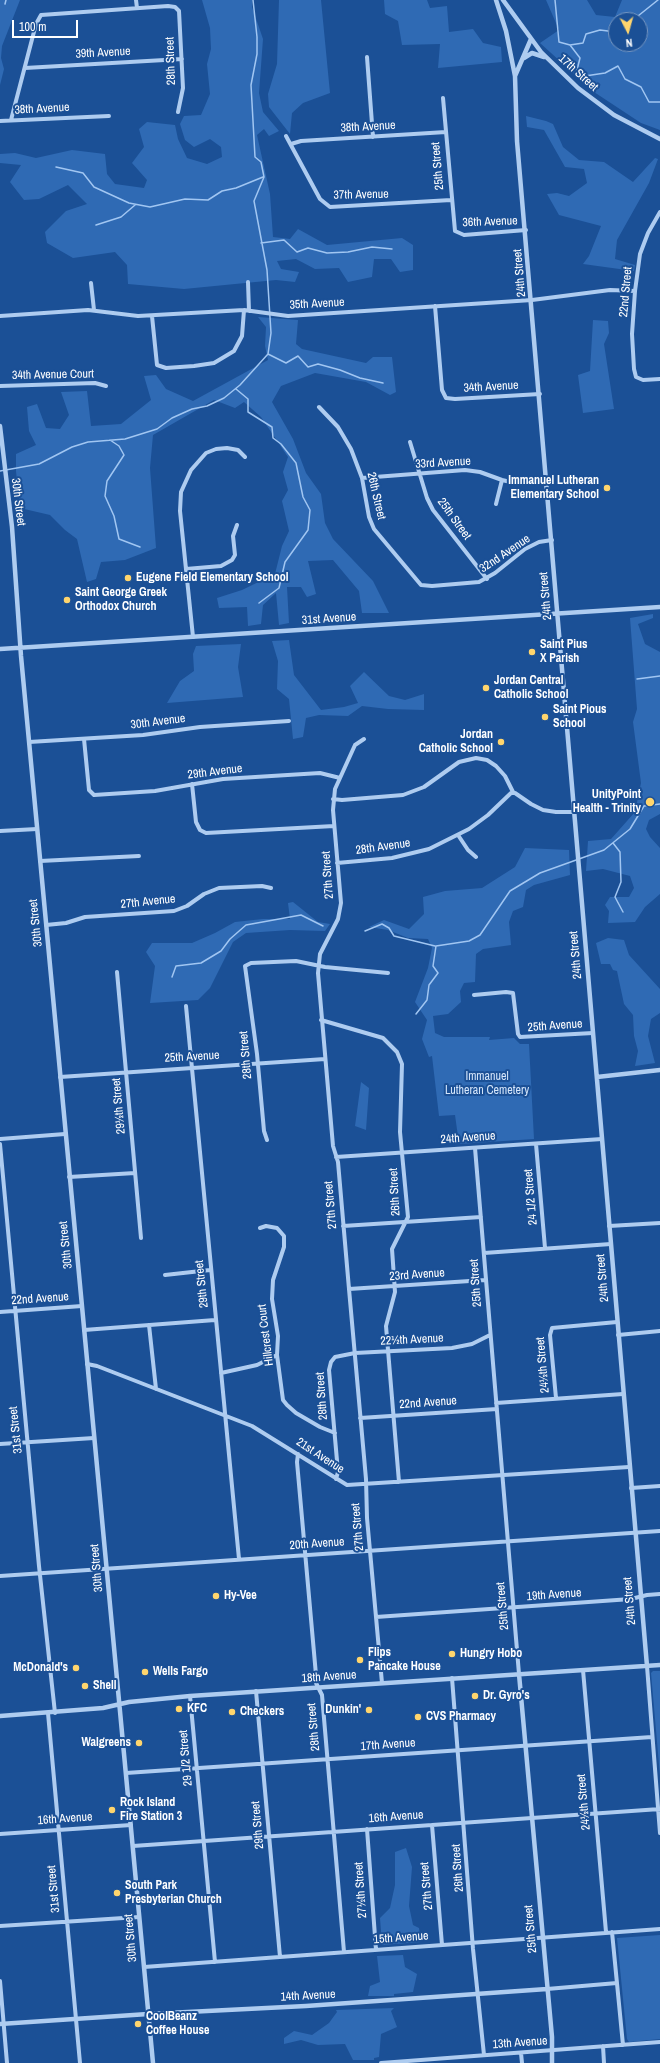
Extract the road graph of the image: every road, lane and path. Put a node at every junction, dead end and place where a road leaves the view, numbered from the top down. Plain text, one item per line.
1 (136, 0) edge
2 (496, 0) edge
3 (503, 0) edge
4 (137, 8) junction
5 (531, 39) junction
6 (367, 57) dead end
7 (182, 59) junction
8 (549, 60) junction
9 (521, 63) junction
10 (25, 68) junction
11 (515, 76) junction
12 (443, 98) dead end
13 (178, 112) dead end
14 (109, 116) dead end
15 (11, 120) junction
16 (0, 121) edge
17 (446, 132) junction
18 (286, 136) dead end
19 (373, 137) junction
20 (660, 139) edge
21 (291, 144) junction
22 (451, 200) junction
23 (660, 212) edge
24 (526, 230) junction
25 (456, 232) joint
26 (248, 282) dead end
27 (91, 284) dead end
28 (635, 291) junction
29 (532, 300) junction
30 (435, 306) junction
31 (94, 310) junction
32 (244, 310) junction
33 (249, 310) junction
34 (0, 316) edge
35 (152, 316) junction
36 (194, 366) junction
37 (195, 372) dead end
38 (660, 379) edge
39 (0, 386) edge
40 (106, 386) dead end
41 (540, 394) junction
42 (319, 407) dead end
43 (0, 426) edge
44 (410, 442) dead end
45 (245, 457) dead end
46 (420, 474) junction
47 (362, 478) junction
48 (547, 479) junction
49 (502, 480) junction
50 (496, 504) dead end
51 (237, 525) dead end
52 (552, 540) junction
53 (186, 569) junction
54 (488, 579) junction
55 (421, 585) joint
56 (660, 607) edge
57 (558, 614) junction
58 (193, 637) junction
59 (20, 648) junction
60 (0, 649) edge
61 (289, 721) dead end
62 (84, 738) junction
63 (364, 739) dead end
64 (29, 742) junction
65 (340, 778) junction
66 (192, 784) junction
67 (513, 792) junction
68 (333, 799) junction
69 (574, 812) junction
70 (334, 826) junction
71 (37, 829) junction
72 (0, 832) edge
73 (458, 835) junction
74 (139, 856) dead end
75 (476, 857) dead end
76 (40, 862) junction
77 (337, 863) junction
78 (271, 888) dead end
79 (46, 925) junction
80 (318, 966) junction
81 (117, 972) dead end
82 (388, 973) dead end
83 (474, 995) dead end
84 (186, 1006) dead end
85 (322, 1020) junction
86 (593, 1033) junction
87 (325, 1059) junction
88 (257, 1063) junction
89 (192, 1067) junction
90 (660, 1070) edge
91 (126, 1072) junction
92 (60, 1077) junction
93 (597, 1077) junction
94 (65, 1134) junction
95 (602, 1138) junction
96 (0, 1140) edge
97 (266, 1140) dead end
98 (0, 1144) edge
99 (536, 1144) junction
100 (476, 1148) junction
101 (403, 1153) junction
102 (336, 1157) junction
103 (135, 1173) junction
104 (69, 1177) junction
105 (480, 1217) junction
106 (406, 1222) junction
107 (660, 1222) edge
108 (343, 1226) junction
109 (609, 1226) junction
110 (260, 1228) dead end
111 (141, 1238) dead end
112 (610, 1244) junction
113 (545, 1248) junction
114 (484, 1253) junction
115 (210, 1270) junction
116 (165, 1275) dead end
117 (485, 1280) junction
118 (395, 1286) junction
119 (349, 1289) junction
120 (82, 1306) junction
121 (16, 1311) junction
122 (0, 1312) edge
123 (215, 1320) junction
124 (617, 1322) junction
125 (149, 1325) junction
126 (84, 1330) junction
127 (660, 1331) edge
128 (618, 1334) junction
129 (490, 1335) junction
130 (387, 1351) junction
131 (355, 1353) junction
132 (277, 1355) junction
133 (333, 1359) joint
134 (87, 1364) junction
135 (221, 1373) junction
136 (156, 1389) junction
137 (623, 1394) junction
138 (556, 1398) junction
139 (496, 1403) junction
140 (497, 1409) junction
141 (226, 1416) junction
142 (394, 1416) junction
143 (360, 1418) junction
144 (335, 1433) junction
145 (94, 1438) junction
146 (27, 1443) junction
147 (0, 1444) edge
148 (298, 1454) junction
149 (629, 1467) junction
150 (502, 1475) junction
151 (336, 1479) junction
152 (399, 1482) junction
153 (366, 1485) junction
154 (660, 1486) edge
155 (631, 1488) junction
156 (660, 1531) edge
157 (635, 1533) junction
158 (508, 1541) junction
159 (370, 1550) junction
160 (305, 1554) junction
161 (239, 1559) junction
162 (107, 1568) junction
163 (40, 1573) junction
164 (0, 1576) edge
165 (660, 1594) edge
166 (640, 1597) junction
167 (514, 1608) junction
168 (376, 1617) junction
169 (660, 1665) edge
170 (647, 1666) junction
171 (583, 1670) junction
172 (519, 1674) junction
173 (452, 1678) junction
174 (382, 1683) junction
175 (318, 1687) junction
176 (256, 1691) junction
177 (190, 1696) junction
178 (120, 1704) junction
179 (48, 1713) junction
180 (55, 1713) junction
181 (0, 1716) edge
182 (652, 1737) junction
183 (588, 1742) junction
184 (525, 1746) junction
185 (457, 1750) junction
186 (327, 1759) junction
187 (262, 1764) junction
188 (197, 1768) junction
189 (126, 1774) junction
190 (659, 1809) edge
191 (595, 1814) junction
192 (531, 1818) junction
193 (464, 1822) junction
194 (131, 1825) junction
195 (432, 1825) junction
196 (59, 1829) junction
197 (367, 1829) junction
198 (334, 1832) junction
199 (660, 1833) edge
200 (0, 1834) edge
201 (268, 1836) junction
202 (203, 1841) junction
203 (133, 1846) junction
204 (139, 1917) junction
205 (66, 1922) junction
206 (0, 1926) edge
207 (660, 1929) edge
208 (606, 1932) junction
209 (612, 1932) junction
210 (542, 1937) junction
211 (473, 1943) junction
212 (442, 1945) junction
213 (376, 1950) junction
214 (344, 1952) junction
215 (280, 1957) junction
216 (215, 1962) junction
217 (144, 1967) junction
218 (0, 1981) edge
219 (617, 1983) junction
220 (547, 1989) junction
221 (478, 1994) junction
222 (148, 2014) junction
223 (76, 2019) junction
224 (2, 2024) edge
225 (660, 2042) edge
226 (623, 2045) junction
227 (602, 2046) junction
228 (552, 2050) junction
229 (521, 2053) junction
230 (484, 2055) junction
231 (7, 2063) edge
232 (80, 2063) edge
233 (153, 2063) edge
234 (381, 2063) edge
235 (522, 2063) edge
236 (552, 2063) edge
237 (604, 2063) edge

1 - 4 street
2 - 11 street, 24th Street
3 - 5 street, 17th Street
4 - 7 street, 28th Street
4 - 10 street
5 - 8 street, 17th Street
5 - 9 street, 24th Street
6 - 19 street
7 - 10 street, 39th Avenue
7 - 13 street, 28th Street
8 - 9 street
8 - 20 street, 17th Street
9 - 11 street, 24th Street
10 - 15 street
11 - 24 street, 24th Street
12 - 17 street, 25th Street
14 - 15 street, 38th Avenue
15 - 16 street, 38th Avenue
17 - 19 street, 38th Avenue
17 - 22 street, 25th Street
18 - 21 street, 37th Avenue
19 - 21 street, 38th Avenue
21 - 22 street, 37th Avenue
22 - 25 street, 25th Street
23 - 28 street, 22nd Street
24 - 25 street, 36th Avenue
24 - 29 street, 24th Street
26 - 33 street
27 - 31 street
28 - 29 street, 35th Avenue
28 - 38 street, 22nd Street
29 - 30 street, 35th Avenue
29 - 41 street, 24th Street
30 - 33 street, 35th Avenue
30 - 41 street, 34th Avenue
31 - 34 street, 35th Avenue
31 - 35 street, 35th Avenue
32 - 33 street, 35th Avenue
32 - 35 street, 35th Avenue
32 - 36 street
35 - 36 street
36 - 37 street
39 - 40 street, 34th Avenue Court
41 - 48 street, 24th Street
42 - 47 street, 26th Street
43 - 59 street, 30th Street
44 - 46 street, 25th Street
45 - 53 street
46 - 47 street, 33rd Avenue
46 - 49 street, 33rd Avenue
46 - 54 street, 25th Street
47 - 55 street, 26th Street
48 - 49 street, 33rd Avenue
48 - 52 street, 24th Street
49 - 50 street
51 - 53 street
52 - 54 street, 32nd Avenue
52 - 57 street, 24th Street
53 - 58 street
54 - 55 street, 32nd Avenue
56 - 57 street, 31st Avenue
57 - 58 street, 31st Avenue
57 - 69 street, 24th Street
58 - 59 street, 31st Avenue
59 - 60 street, 31st Avenue
59 - 64 street, 30th Street
61 - 62 street, 30th Avenue
62 - 64 street, 30th Avenue
62 - 66 street, 29th Avenue
63 - 65 street, 27th Street
64 - 71 street, 30th Street
65 - 66 street, 29th Avenue
65 - 68 street, 27th Street
66 - 70 street
67 - 68 street
67 - 69 street
67 - 73 street, 28th Avenue
68 - 70 street, 27th Street
69 - 86 street, 24th Street
70 - 77 street, 27th Street
71 - 72 street
71 - 76 street, 30th Street
73 - 75 street
73 - 77 street, 28th Avenue
74 - 76 street
76 - 79 street, 30th Street
77 - 80 street, 27th Street
78 - 79 street, 27th Avenue
79 - 92 street, 30th Street
80 - 82 street
80 - 85 street, 27th Street
80 - 88 street, 28th Street
81 - 91 street, 29½th Street
83 - 86 street, 25th Avenue
84 - 89 street, 29th Street
85 - 87 street, 27th Street
85 - 101 street, 26th Street
86 - 93 street, 24th Street
87 - 88 street, 25th Avenue
87 - 102 street, 27th Street
88 - 89 street, 25th Avenue
88 - 97 street, 28th Street
89 - 91 street, 25th Avenue
89 - 115 street, 29th Street
90 - 93 street
91 - 92 street, 25th Avenue
91 - 103 street, 29½th Street
92 - 94 street, 30th Street
93 - 95 street, 24th Street
94 - 96 street
94 - 104 street, 30th Street
95 - 99 street, 24th Avenue
95 - 109 street, 24th Street
98 - 121 street, 31st Street
99 - 100 street, 24th Avenue
99 - 113 street, 24 1/2 Street
100 - 101 street, 24th Avenue
100 - 105 street, 25th Street
101 - 102 street, 24th Avenue
101 - 106 street, 26th Street
102 - 108 street, 27th Street
103 - 104 street
103 - 111 street, 29½th Street
104 - 120 street, 30th Street
105 - 106 street
105 - 114 street, 25th Street
106 - 108 street
106 - 118 street, 26th Street
107 - 109 street
108 - 119 street, 27th Street
109 - 112 street, 24th Street
110 - 132 street, Hillcrest Court
112 - 113 street
112 - 124 street, 24th Street
113 - 114 street
114 - 117 street, 25th Street
115 - 116 street
115 - 123 street, 29th Street
117 - 118 street, 23rd Avenue
117 - 129 street, 25th Street
118 - 119 street, 23rd Avenue
118 - 130 street, 26th Street
119 - 131 street, 27th Street
120 - 121 street, 22nd Avenue
120 - 126 street, 30th Street
121 - 122 street, 22nd Avenue
121 - 146 street, 31st Street
123 - 125 street
123 - 135 street, 29th Street
124 - 128 street, 24th Street
124 - 138 street, 24½th Street
125 - 126 street
125 - 136 street
126 - 134 street, 30th Street
127 - 128 street
128 - 137 street, 24th Street
129 - 130 street, 22½th Avenue
129 - 139 street, 25th Street
130 - 131 street, 22½th Avenue
130 - 142 street, 26th Street
131 - 133 street, 22½th Avenue
131 - 143 street, 27th Street
132 - 135 street
132 - 144 street, Hillcrest Court
133 - 144 street, 28th Street
134 - 136 street, 21st Avenue
134 - 145 street, 30th Street
135 - 141 street, 29th Street
136 - 141 street, 21st Avenue
137 - 138 street
137 - 149 street, 24th Street
138 - 139 street
139 - 140 street, 25th Street
140 - 142 street, 22nd Avenue
140 - 150 street, 25th Street
141 - 148 street, 21st Avenue
141 - 161 street, 29th Street
142 - 143 street, 22nd Avenue
142 - 152 street, 26th Street
143 - 153 street, 27th Street
144 - 151 street, 28th Street
145 - 146 street
145 - 162 street, 30th Street
146 - 147 street
146 - 163 street, 31st Street
148 - 151 street, 21st Avenue
148 - 160 street, 28th Street
149 - 150 street, 21st Avenue
149 - 155 street, 24th Street
150 - 152 street, 21st Avenue
150 - 158 street, 25th Street
151 - 153 street, 21st Avenue
152 - 153 street, 21st Avenue
153 - 159 street, 27th Street
154 - 155 street
155 - 157 street, 24th Street
156 - 157 street, 20th Avenue
157 - 158 street, 20th Avenue
157 - 166 street, 24th Street
158 - 159 street, 20th Avenue
158 - 167 street, 25th Street
159 - 160 street, 20th Avenue
159 - 168 street, 27th Street
160 - 161 street, 20th Avenue
160 - 175 street, 28th Street
161 - 162 street, 20th Avenue
162 - 163 street, 20th Avenue
162 - 178 street, 30th Street
163 - 164 street, 20th Avenue
163 - 180 street, 31st Street
165 - 166 street, 19th Avenue
166 - 167 street, 19th Avenue
166 - 170 street, 24th Street
167 - 168 street, 19th Avenue
167 - 172 street, 25th Street
168 - 174 street, 27th Street
169 - 170 street, 18th Avenue
170 - 171 street, 18th Avenue
170 - 182 street, 24th Street
171 - 172 street, 18th Avenue
171 - 183 street, 24½th Street
172 - 173 street, 18th Avenue
172 - 184 street, 25th Street
173 - 174 street, 18th Avenue
173 - 185 street, 26th Street
174 - 175 street, 18th Avenue
175 - 176 street, 18th Avenue
175 - 186 street, 28th Street
176 - 177 street, 18th Avenue
176 - 187 street, 29th Street
177 - 178 street, 18th Avenue
177 - 188 street, 29 1/2 Street
178 - 180 street, 18th Avenue
178 - 189 street, 30th Street
179 - 180 street, 18th Avenue
179 - 181 street, 18th Avenue
179 - 196 street, 31st Street
182 - 183 street, 17th Avenue
182 - 190 street, 24th Street
183 - 184 street, 17th Avenue
183 - 191 street, 24½th Street
184 - 185 street, 17th Avenue
184 - 192 street, 25th Street
185 - 186 street, 17th Avenue
185 - 193 street, 26th Street
186 - 187 street, 17th Avenue
186 - 198 street, 28th Street
187 - 188 street, 17th Avenue
187 - 201 street, 29th Street
188 - 189 street, 17th Avenue
188 - 202 street, 29 1/2 Street
189 - 194 street, 30th Street
190 - 191 street, 16th Avenue
190 - 199 street, 24th Street
191 - 192 street, 16th Avenue
191 - 208 street, 24½th Street
192 - 193 street, 16th Avenue
192 - 210 street, 25th Street
193 - 195 street, 16th Avenue
193 - 211 street, 26th Street
194 - 196 street, 16th Avenue
194 - 203 street, 30th Street
195 - 197 street, 16th Avenue
195 - 212 street, 27th Street
196 - 200 street, 16th Avenue
196 - 205 street, 31st Street
197 - 198 street, 16th Avenue
197 - 213 street, 27½th Street
198 - 201 street, 16th Avenue
198 - 214 street, 28th Street
201 - 202 street, 16th Avenue
201 - 215 street, 29th Street
202 - 203 street, 16th Avenue
202 - 216 street, 29 1/2 Street
203 - 204 street, 30th Street
204 - 205 street
204 - 217 street, 30th Street
205 - 206 street
205 - 223 street, 31st Street
207 - 209 street, 15th Avenue
208 - 209 street, 15th Avenue
208 - 210 street, 15th Avenue
209 - 219 street
210 - 211 street, 15th Avenue
210 - 220 street, 25th Street
211 - 212 street, 15th Avenue
211 - 221 street, 26th Street
212 - 213 street, 15th Avenue
213 - 214 street, 15th Avenue
214 - 215 street, 15th Avenue
215 - 216 street, 15th Avenue
216 - 217 street, 15th Avenue
217 - 222 street, 30th Street
218 - 224 street
219 - 220 street, 14th Avenue
219 - 226 street
220 - 221 street, 14th Avenue
220 - 228 street, 25th Street
221 - 222 street, 14th Avenue
221 - 230 street, 26th Street
222 - 223 street, 14th Avenue
222 - 233 street, 30th Street
223 - 224 street, 14th Avenue
223 - 232 street, 31st Street
224 - 231 street
225 - 226 street, 13th Avenue
226 - 227 street, 13th Avenue
227 - 228 street, 13th Avenue
227 - 237 street
228 - 229 street, 13th Avenue
228 - 236 street, 25th Street
229 - 230 street, 13th Avenue
229 - 235 street
230 - 234 street, 13th Avenue

